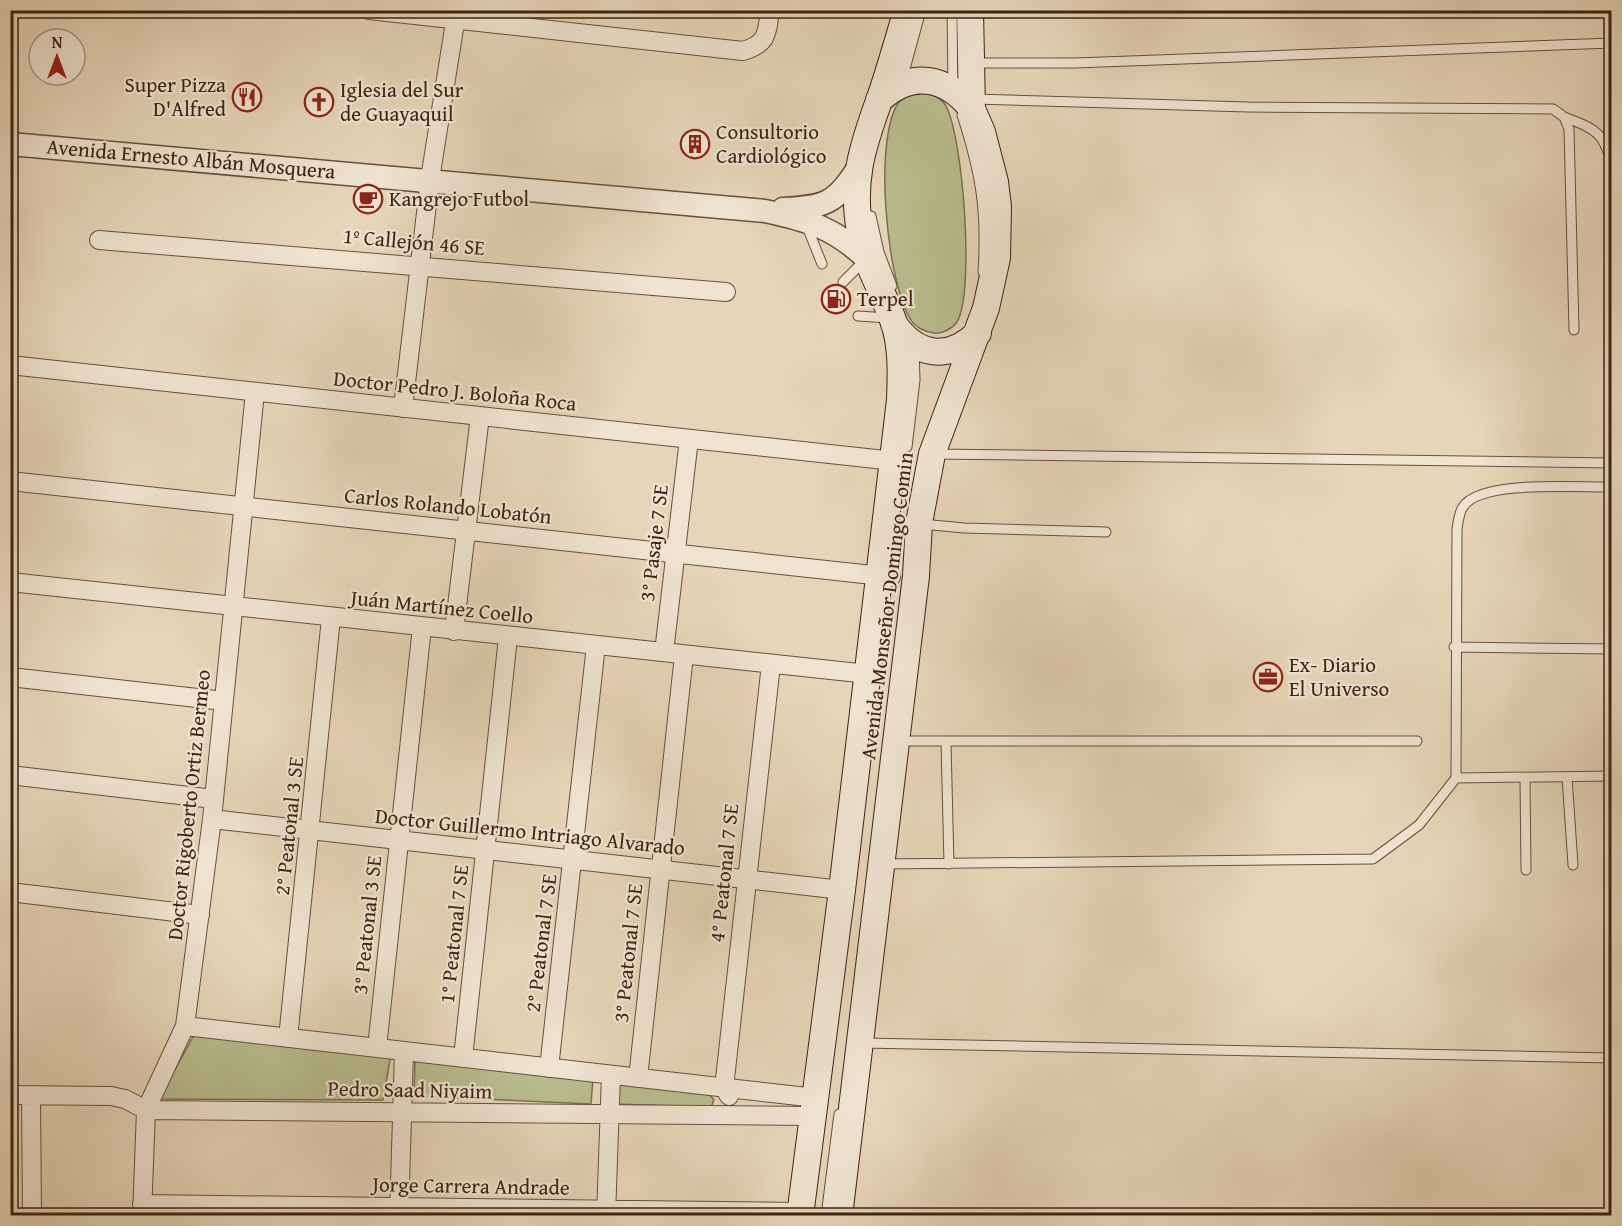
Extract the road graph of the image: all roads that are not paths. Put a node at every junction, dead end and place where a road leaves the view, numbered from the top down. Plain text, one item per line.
1 (369, 10) edge
2 (770, 10) edge
3 (907, 10) edge
4 (921, 10) edge
5 (952, 10) edge
6 (970, 10) edge
7 (456, 15) edge
8 (1611, 43) edge
9 (973, 63) junction
10 (901, 84) junction
11 (966, 99) junction
12 (879, 100) junction
13 (1564, 117) junction
14 (10, 144) edge
15 (1611, 167) edge
16 (858, 168) junction
17 (430, 179) junction
18 (765, 211) junction
19 (804, 219) junction
20 (99, 240) dead end
21 (866, 258) junction
22 (822, 264) dead end
23 (420, 265) junction
24 (843, 282) dead end
25 (980, 283) dead end
26 (894, 291) dead end
27 (726, 292) dead end
28 (976, 305) dead end
29 (858, 316) dead end
30 (901, 328) junction
31 (1574, 330) dead end
32 (970, 339) junction
33 (10, 365) edge
34 (255, 392) junction
35 (403, 408) junction
36 (480, 416) junction
37 (689, 439) junction
38 (932, 454) junction
39 (900, 460) junction
40 (1611, 463) edge
41 (10, 482) edge
42 (1611, 487) edge
43 (243, 507) junction
44 (920, 524) junction
45 (465, 530) junction
46 (1106, 532) dead end
47 (676, 553) junction
48 (888, 577) junction
49 (10, 582) edge
50 (233, 608) junction
51 (332, 618) junction
52 (422, 627) junction
53 (454, 631) junction
54 (508, 637) junction
55 (596, 645) junction
56 (1454, 647) junction
57 (1611, 649) edge
58 (896, 650) dead end
59 (664, 652) junction
60 (684, 655) junction
61 (771, 664) junction
62 (868, 674) junction
63 (10, 677) edge
64 (224, 701) junction
65 (895, 741) junction
66 (1417, 741) dead end
67 (946, 743) junction
68 (10, 775) edge
69 (866, 776) dead end
70 (1611, 776) edge
71 (1567, 777) junction
72 (1456, 778) junction
73 (1525, 778) junction
74 (214, 799) junction
75 (212, 819) junction
76 (312, 830) junction
77 (399, 840) junction
78 (485, 850) junction
79 (573, 860) junction
80 (882, 864) junction
81 (949, 864) junction
82 (1573, 865) dead end
83 (660, 869) junction
84 (1526, 870) dead end
85 (746, 879) junction
86 (842, 890) junction
87 (10, 892) edge
88 (200, 915) junction
89 (838, 1002) dead end
90 (185, 1026) junction
91 (288, 1038) junction
92 (862, 1044) junction
93 (377, 1048) junction
94 (404, 1051) junction
95 (463, 1058) junction
96 (1611, 1058) edge
97 (549, 1068) junction
98 (611, 1075) junction
99 (638, 1078) junction
100 (724, 1088) junction
101 (10, 1095) edge
102 (31, 1096) junction
103 (815, 1107) junction
104 (839, 1109) dead end
105 (146, 1110) junction
106 (402, 1112) junction
107 (609, 1114) junction
108 (724, 1116) junction
109 (142, 1210) edge
110 (399, 1211) edge
111 (606, 1213) edge
112 (800, 1214) edge
113 (32, 1215) edge
114 (826, 1215) edge
115 (839, 1215) edge

1 - 7 street
2 - 7 street
3 - 12 main road, Avenida Monseñor Domingo Comin
4 - 10 lane
5 - 11 lane, Avenida Monseñor Domingo Comin
6 - 9 main road, Avenida Monseñor Domingo Comin
7 - 17 street
8 - 9 lane
9 - 11 main road, Avenida Monseñor Domingo Comin
10 - 11 main road
10 - 12 main road
10 - 26 lane
11 - 13 lane
11 - 25 lane, Avenida Monseñor Domingo Comin
11 - 32 main road, Avenida Monseñor Domingo Comin
12 - 16 main road, Avenida Monseñor Domingo Comin
13 - 15 lane
13 - 31 lane
14 - 17 street, Avenida Ernesto Albán Mosquera
16 - 18 street, Avenida Ernesto Albán Mosquera
16 - 21 main road, Avenida Monseñor Domingo Comin
17 - 18 street, Avenida Ernesto Albán Mosquera
17 - 23 street
18 - 19 street, Avenida Ernesto Albán Mosquera
19 - 21 street, Avenida Ernesto Albán Mosquera
19 - 22 lane
20 - 23 street, 1º Callejón 46 SE
21 - 24 lane
21 - 30 main road, Avenida Monseñor Domingo Comin
23 - 27 street, 1º Callejón 46 SE
23 - 35 street
28 - 32 lane, Avenida Monseñor Domingo Comin
29 - 30 lane
30 - 32 main road
30 - 39 main road, Avenida Monseñor Domingo Comin
32 - 38 main road, Avenida Monseñor Domingo Comin
32 - 58 lane, Avenida Monseñor Domingo Comin
33 - 34 street, Doctor Pedro J. Boloña Roca
34 - 35 street, Doctor Pedro J. Boloña Roca
34 - 43 street, Doctor Rigoberto Ortiz Bermeo
35 - 36 street, Doctor Pedro J. Boloña Roca
36 - 37 street, Doctor Pedro J. Boloña Roca
36 - 45 street
37 - 39 street, Doctor Pedro J. Boloña Roca
37 - 47 street, 3° Pasaje 7 SE
38 - 40 lane
38 - 44 main road, Avenida Monseñor Domingo Comin
39 - 48 main road, Avenida Monseñor Domingo Comin
41 - 43 street, Carlos Rolando Lobatón
42 - 56 lane
43 - 45 street, Carlos Rolando Lobatón
43 - 50 street, Doctor Rigoberto Ortiz Bermeo
44 - 46 lane
44 - 65 main road, Avenida Monseñor Domingo Comin
45 - 47 street, Carlos Rolando Lobatón
45 - 53 street
47 - 48 street, Carlos Rolando Lobatón
47 - 59 street, 3° Pasaje 7 SE
48 - 62 main road, Avenida Monseñor Domingo Comin
49 - 50 street, Juán Martínez Coello
50 - 51 street, Juán Martínez Coello
50 - 64 street, Doctor Rigoberto Ortiz Bermeo
51 - 52 street, Juán Martínez Coello
51 - 76 street, 2° Peatonal 3 SE
52 - 53 street, Juán Martínez Coello
52 - 77 street, 3° Peatonal 3 SE
53 - 54 street, Juán Martínez Coello
54 - 55 street, Juán Martínez Coello
54 - 78 street, 1° Peatonal 7 SE
55 - 59 street, Juán Martínez Coello
55 - 79 street, 2° Peatonal 7 SE
56 - 57 lane
56 - 72 lane
59 - 60 street, Juán Martínez Coello
60 - 61 street, Juán Martínez Coello
60 - 83 street, 3° Peatonal 7 SE
61 - 62 street, Juán Martínez Coello
61 - 85 street, 4° Peatonal 7 SE
62 - 86 main road, Avenida Monseñor Domingo Comin
63 - 64 street
64 - 74 street, Doctor Rigoberto Ortiz Bermeo
65 - 67 lane
65 - 80 main road, Avenida Monseñor Domingo Comin
66 - 67 lane
67 - 81 lane
68 - 74 street
69 - 89 lane, Avenida Monseñor Domingo Comin
70 - 71 lane
71 - 73 lane
71 - 82 lane
72 - 73 lane
72 - 81 lane
73 - 84 lane
74 - 75 street, Doctor Rigoberto Ortiz Bermeo
75 - 76 street, Doctor Guillermo Intriago Alvarado
75 - 88 street, Doctor Rigoberto Ortiz Bermeo
76 - 77 street, Doctor Guillermo Intriago Alvarado
76 - 91 street, 2° Peatonal 3 SE
77 - 78 street, Doctor Guillermo Intriago Alvarado
77 - 93 street, 3° Peatonal 3 SE
78 - 79 street, Doctor Guillermo Intriago Alvarado
78 - 95 street, 1° Peatonal 7 SE
79 - 83 street, Doctor Guillermo Intriago Alvarado
79 - 97 street, 2° Peatonal 7 SE
80 - 81 lane
80 - 92 main road, Avenida Monseñor Domingo Comin
83 - 85 street, Doctor Guillermo Intriago Alvarado
83 - 99 street, 3° Peatonal 7 SE
85 - 86 street, Doctor Guillermo Intriago Alvarado
85 - 100 street, 4° Peatonal 7 SE
86 - 103 main road, Avenida Monseñor Domingo Comin
87 - 88 street
88 - 90 street, Doctor Rigoberto Ortiz Bermeo
90 - 91 street, Pedro Saad Niyaim
90 - 105 street, Doctor Rigoberto Ortiz Bermeo
91 - 93 street, Pedro Saad Niyaim
92 - 96 lane
92 - 115 main road, Avenida Monseñor Domingo Comin
93 - 94 street, Pedro Saad Niyaim
94 - 95 street, Pedro Saad Niyaim
94 - 106 street
95 - 97 street, Pedro Saad Niyaim
97 - 98 street, Pedro Saad Niyaim
98 - 99 street, Pedro Saad Niyaim
98 - 107 street
99 - 100 street, Pedro Saad Niyaim
100 - 103 street, Pedro Saad Niyaim
100 - 108 street, 4° Peatonal 7 SE
101 - 102 street, Pedro Saad Niyaim
102 - 105 street, Pedro Saad Niyaim
102 - 113 street
103 - 108 street, Pedro Saad Niyaim
103 - 112 main road, Avenida Monseñor Domingo Comin
104 - 114 lane
105 - 106 street, Pedro Saad Niyaim
105 - 109 street, Doctor Rigoberto Ortiz Bermeo
106 - 107 street, Pedro Saad Niyaim
106 - 110 street
107 - 108 street, Pedro Saad Niyaim
107 - 111 street
109 - 110 street, Jorge Carrera Andrade
110 - 111 street, Jorge Carrera Andrade
111 - 112 street, Jorge Carrera Andrade

